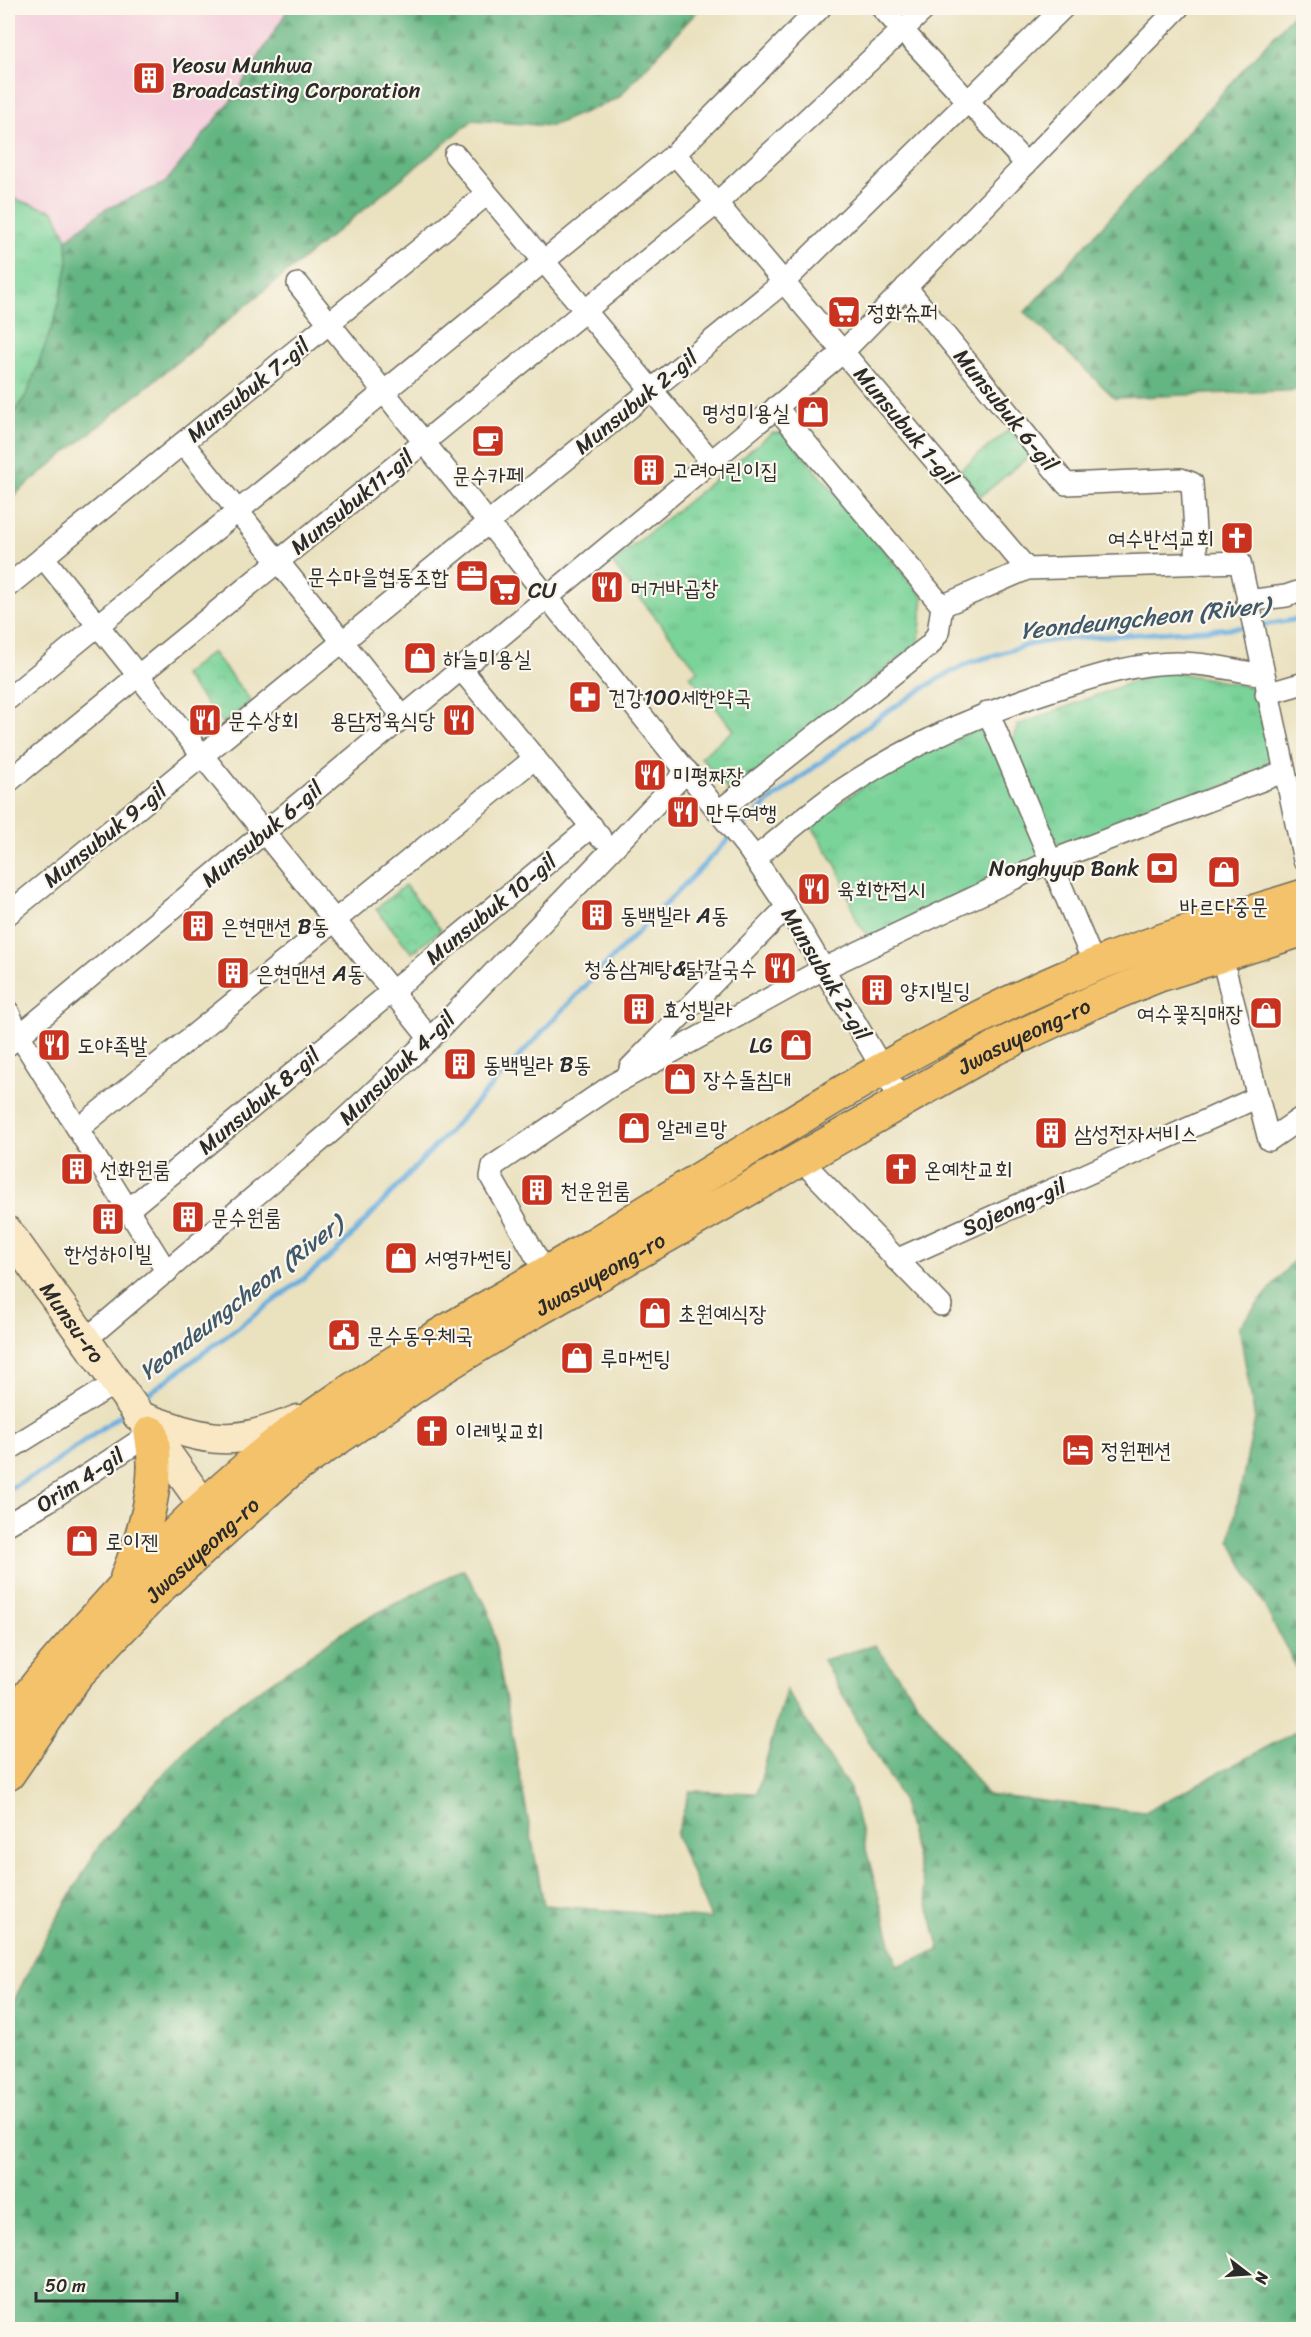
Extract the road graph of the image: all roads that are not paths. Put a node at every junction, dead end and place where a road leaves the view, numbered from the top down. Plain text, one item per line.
1 (819, 8) edge
2 (882, 8) edge
3 (926, 8) edge
4 (1063, 8) edge
5 (1179, 8) edge
6 (902, 30) junction
7 (968, 101) junction
8 (675, 154) junction
9 (455, 155) dead end
10 (1026, 164) junction
11 (487, 194) junction
12 (717, 203) junction
13 (544, 261) junction
14 (784, 282) junction
15 (298, 285) dead end
16 (906, 287) junction
17 (585, 311) junction
18 (329, 324) junction
19 (843, 352) junction
20 (651, 390) junction
21 (384, 392) junction
22 (776, 407) junction
23 (183, 443) junction
24 (425, 443) junction
25 (711, 461) junction
26 (238, 511) junction
27 (489, 523) junction
28 (43, 557) junction
29 (279, 562) junction
30 (1197, 564) junction
31 (1027, 569) junction
32 (8, 586) edge
33 (1304, 590) edge
34 (548, 597) junction
35 (1248, 604) junction
36 (942, 606) junction
37 (97, 626) junction
38 (343, 642) junction
39 (461, 669) junction
40 (138, 676) junction
41 (1304, 683) edge
42 (1264, 685) junction
43 (8, 699) edge
44 (988, 712) junction
45 (403, 717) junction
46 (202, 756) junction
47 (535, 758) junction
48 (687, 771) junction
49 (1283, 772) junction
50 (8, 782) edge
51 (719, 810) junction
52 (592, 826) junction
53 (262, 834) junction
54 (611, 850) junction
55 (752, 854) junction
56 (1304, 860) edge
57 (1051, 861) junction
58 (1304, 896) edge
59 (787, 907) junction
60 (8, 914) edge
61 (332, 920) junction
62 (1304, 928) edge
63 (1221, 954) junction
64 (1095, 966) junction
65 (823, 969) junction
66 (390, 992) junction
67 (8, 1011) edge
68 (981, 1018) junction
69 (430, 1039) junction
70 (13, 1040) edge
71 (995, 1048) junction
72 (883, 1069) junction
73 (614, 1084) junction
74 (1258, 1098) junction
75 (901, 1100) junction
76 (1304, 1116) edge
77 (78, 1130) junction
78 (801, 1160) junction
79 (129, 1209) junction
80 (8, 1232) edge
81 (896, 1260) junction
82 (167, 1272) junction
83 (546, 1274) junction
84 (940, 1305) dead end
85 (84, 1341) junction
86 (115, 1383) junction
87 (323, 1409) junction
88 (145, 1425) junction
89 (8, 1450) edge
90 (213, 1518) junction
91 (8, 1524) edge
92 (142, 1579) junction
93 (8, 1724) edge
94 (8, 1774) edge

1 - 8 street
2 - 6 street
3 - 6 street
4 - 7 street
5 - 10 street, Munsubuk 6-gil
6 - 7 street
6 - 12 street
7 - 10 street
7 - 14 street
8 - 12 street, Munsubuk 1-gil
8 - 13 street
9 - 11 street
10 - 16 street, Munsubuk 6-gil
11 - 13 street
11 - 18 street, Munsubuk 7-gil
12 - 14 street, Munsubuk 1-gil
12 - 17 street
13 - 17 street
13 - 21 street
14 - 19 street, Munsubuk 1-gil
14 - 20 street, Munsubuk 2-gil
15 - 18 street
16 - 19 street, Munsubuk 6-gil
16 - 30 street, Munsubuk 6-gil
17 - 20 street
17 - 24 street
18 - 21 street
18 - 23 street, Munsubuk 7-gil
19 - 22 street, Munsubuk 6-gil
19 - 31 street, Munsubuk 1-gil
20 - 25 street
20 - 27 street, Munsubuk 2-gil
21 - 24 street
21 - 26 street
22 - 25 street, Munsubuk 6-gil
22 - 36 street
23 - 26 street, Munsubuk11-gil
23 - 28 street, Munsubuk 7-gil
24 - 27 street
24 - 29 street, Munsubuk11-gil
25 - 34 street, Munsubuk 6-gil
26 - 29 street, Munsubuk11-gil
26 - 37 street
27 - 34 street
27 - 38 street
28 - 32 street, Munsubuk 7-gil
28 - 37 street
29 - 38 street, Munsubuk11-gil
29 - 40 street, Munsubuk11-gil
30 - 31 street
30 - 35 street
31 - 36 street
33 - 35 street
34 - 39 street, Munsubuk 6-gil
34 - 48 street
35 - 42 street
36 - 51 street
37 - 40 street
37 - 43 street
38 - 45 street, Munsubuk11-gil
38 - 46 street
39 - 45 street, Munsubuk 6-gil
39 - 47 street
40 - 46 street
40 - 50 street
41 - 42 street
42 - 44 street
42 - 49 street
44 - 55 street
44 - 57 street
45 - 53 street, Munsubuk 6-gil
46 - 53 street
46 - 60 street, Munsubuk 9-gil
47 - 52 street
47 - 61 street
48 - 51 street
48 - 54 street, Munsubuk 4-gil
49 - 56 street
49 - 57 street
51 - 55 street, Munsubuk 2-gil
52 - 54 street
52 - 66 street, Munsubuk 10-gil
53 - 61 street
53 - 70 street, Munsubuk 6-gil
54 - 69 street, Munsubuk 4-gil
55 - 59 street, Munsubuk 2-gil
57 - 64 street
57 - 65 street
58 - 64 main road, Jwasuyeong-ro
59 - 65 street, Munsubuk 2-gil
59 - 73 street
61 - 66 street
61 - 77 street
62 - 63 main road, Jwasuyeong-ro
63 - 71 main road, Jwasuyeong-ro
63 - 74 street
64 - 68 main road, Jwasuyeong-ro
65 - 72 street, Munsubuk 2-gil
65 - 73 street
66 - 69 street
66 - 79 street, Munsubuk 8-gil
67 - 70 street
68 - 71 main road
68 - 72 main road, Jwasuyeong-ro
69 - 82 street, Munsubuk 4-gil
70 - 77 street
71 - 75 main road, Jwasuyeong-ro
72 - 75 street, Munsubuk 2-gil
72 - 83 main road, Jwasuyeong-ro
73 - 83 street
74 - 76 street
74 - 81 street, Sojeong-gil
75 - 78 main road, Jwasuyeong-ro
77 - 79 street
78 - 81 street
78 - 90 main road, Jwasuyeong-ro
79 - 82 street
80 - 85 street, Munsu-ro
81 - 84 street
82 - 85 street, Munsubuk 4-gil
83 - 87 main road, Jwasuyeong-ro
85 - 86 street, Munsu-ro
86 - 88 street, Munsu-ro
86 - 89 street
87 - 88 street
87 - 90 main road, Jwasuyeong-ro
88 - 90 street
88 - 91 street, Orim 4-gil
88 - 92 main road
90 - 92 main road, Jwasuyeong-ro
92 - 93 main road, Jwasuyeong-ro
92 - 94 main road, Jwasuyeong-ro

